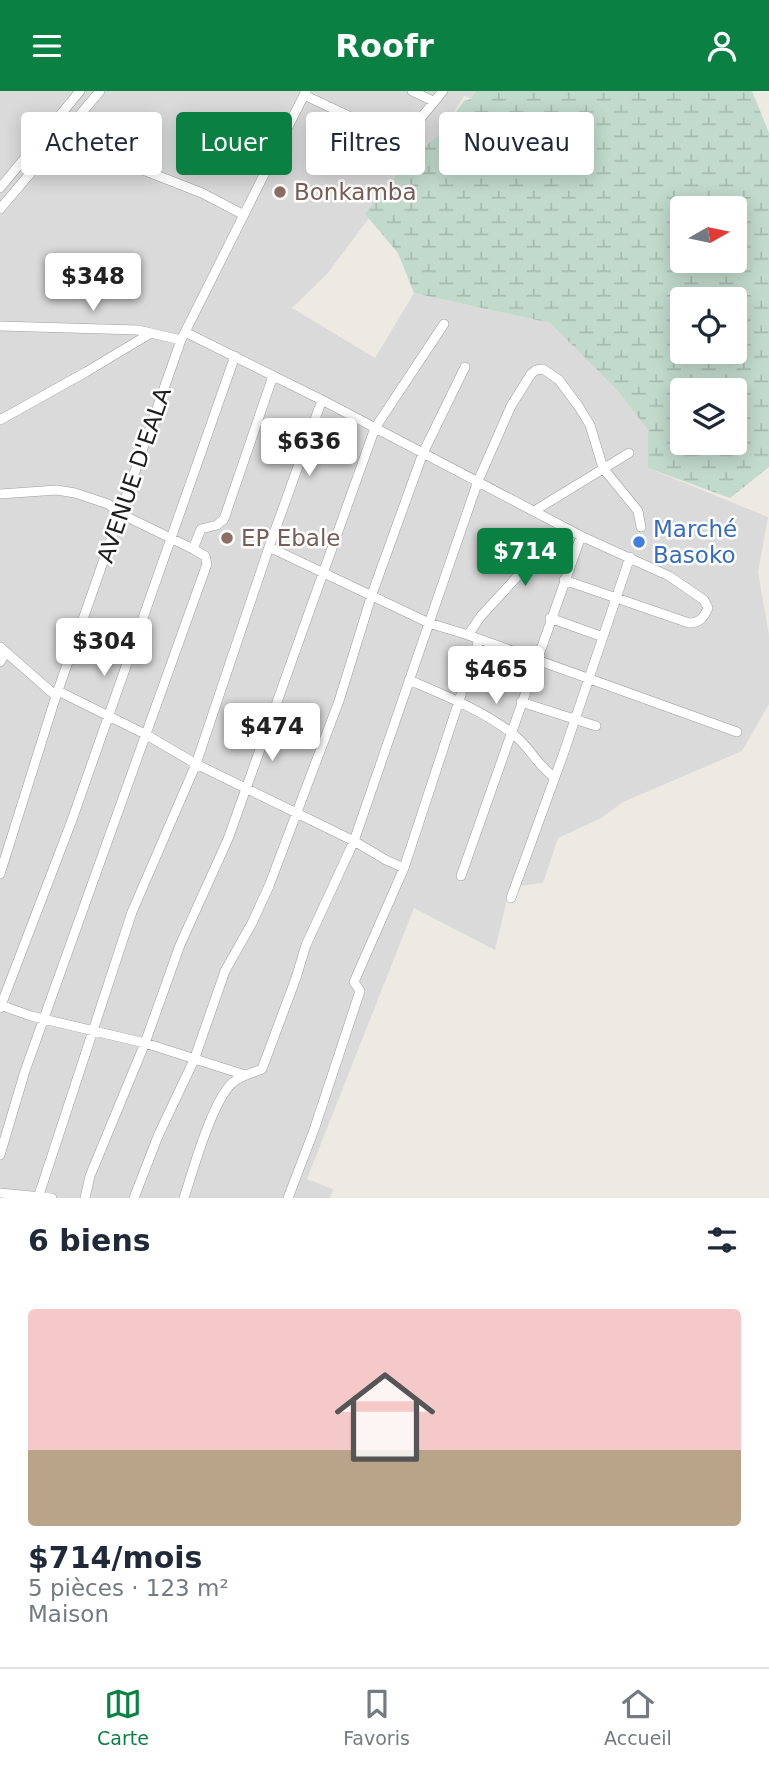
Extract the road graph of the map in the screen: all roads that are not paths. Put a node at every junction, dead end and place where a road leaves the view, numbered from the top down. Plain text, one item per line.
1 (80, 91) edge
2 (100, 91) edge
3 (412, 91) edge
4 (443, 91) edge
5 (305, 93) edge
6 (433, 101) junction
7 (156, 175) edge
8 (0, 188) edge
9 (0, 209) edge
10 (244, 215) junction
11 (444, 324) dead end
12 (0, 326) edge
13 (151, 333) junction
14 (183, 336) junction
15 (234, 356) junction
16 (465, 367) dead end
17 (273, 376) junction
18 (322, 400) junction
19 (0, 419) edge
20 (375, 428) junction
21 (423, 453) junction
22 (629, 453) dead end
23 (603, 468) junction
24 (478, 481) junction
25 (0, 493) edge
26 (534, 511) junction
27 (121, 514) junction
28 (563, 527) junction
29 (641, 527) dead end
30 (581, 536) junction
31 (169, 537) junction
32 (269, 547) junction
33 (193, 549) junction
34 (630, 557) junction
35 (323, 572) junction
36 (564, 580) junction
37 (372, 594) junction
38 (617, 597) junction
39 (550, 618) junction
40 (429, 623) junction
41 (468, 635) junction
42 (603, 637) junction
43 (479, 640) junction
44 (3, 649) edge
45 (536, 660) junction
46 (0, 662) edge
47 (589, 679) junction
48 (410, 680) junction
49 (57, 694) junction
50 (460, 702) junction
51 (521, 702) junction
52 (107, 715) junction
53 (574, 720) junction
54 (596, 726) dead end
55 (510, 732) junction
56 (737, 732) dead end
57 (145, 734) junction
58 (196, 764) junction
59 (554, 777) junction
60 (246, 789) junction
61 (297, 815) junction
62 (354, 841) junction
63 (404, 868) junction
64 (1, 871) edge
65 (461, 876) dead end
66 (511, 898) dead end
67 (0, 1006) edge
68 (44, 1017) junction
69 (93, 1030) junction
70 (145, 1043) junction
71 (194, 1060) junction
72 (245, 1075) junction
73 (0, 1155) edge
74 (0, 1193) edge
75 (38, 1197) edge
76 (52, 1198) edge
77 (85, 1198) edge
78 (134, 1198) edge
79 (184, 1198) edge
80 (288, 1198) edge

1 - 8 street
2 - 9 street
3 - 6 street
4 - 6 street
5 - 6 street
5 - 10 street, AVENUE D'EALA
7 - 10 street
10 - 14 street, AVENUE D'EALA
11 - 20 street
12 - 13 street
13 - 14 street
13 - 19 street
14 - 15 street
14 - 27 street, AVENUE D'EALA
15 - 17 street
15 - 31 street
16 - 21 street
17 - 18 street
17 - 33 street
18 - 20 street
18 - 32 street
20 - 21 street
20 - 35 street
21 - 24 street
21 - 37 street
22 - 23 street
23 - 24 street
23 - 26 street
23 - 29 street
24 - 26 street
24 - 40 street
25 - 27 street
26 - 28 street
27 - 31 street
27 - 49 street, AVENUE D'EALA
28 - 30 street
28 - 41 street
30 - 34 street
30 - 36 street
31 - 33 street
31 - 52 street
32 - 35 street
32 - 58 street
33 - 57 street
34 - 38 street
34 - 38 street
35 - 37 street
35 - 60 street
36 - 38 street
36 - 39 street
37 - 40 street
37 - 61 street
38 - 42 street
39 - 42 street
39 - 45 street
40 - 41 street
40 - 48 street
41 - 43 street
42 - 47 street
43 - 45 street
43 - 50 street
44 - 46 street
44 - 49 street
45 - 47 street
45 - 51 street
47 - 53 street
47 - 56 street
48 - 50 street
48 - 62 street
49 - 52 street
49 - 64 street, AVENUE D'EALA
50 - 55 street
50 - 63 street
51 - 53 street
51 - 55 street
52 - 57 street
52 - 67 street
53 - 54 street
53 - 59 street
55 - 59 street
55 - 65 street
57 - 58 street
57 - 68 street
58 - 60 street
58 - 69 street
59 - 66 street
60 - 61 street
60 - 70 street
61 - 62 street
61 - 71 street
62 - 63 street
62 - 72 street
63 - 80 street
67 - 68 street
68 - 69 street
68 - 73 street
69 - 70 street
69 - 75 street
70 - 71 street
70 - 77 street
71 - 72 street
71 - 78 street
72 - 79 street
74 - 75 street
75 - 76 street

